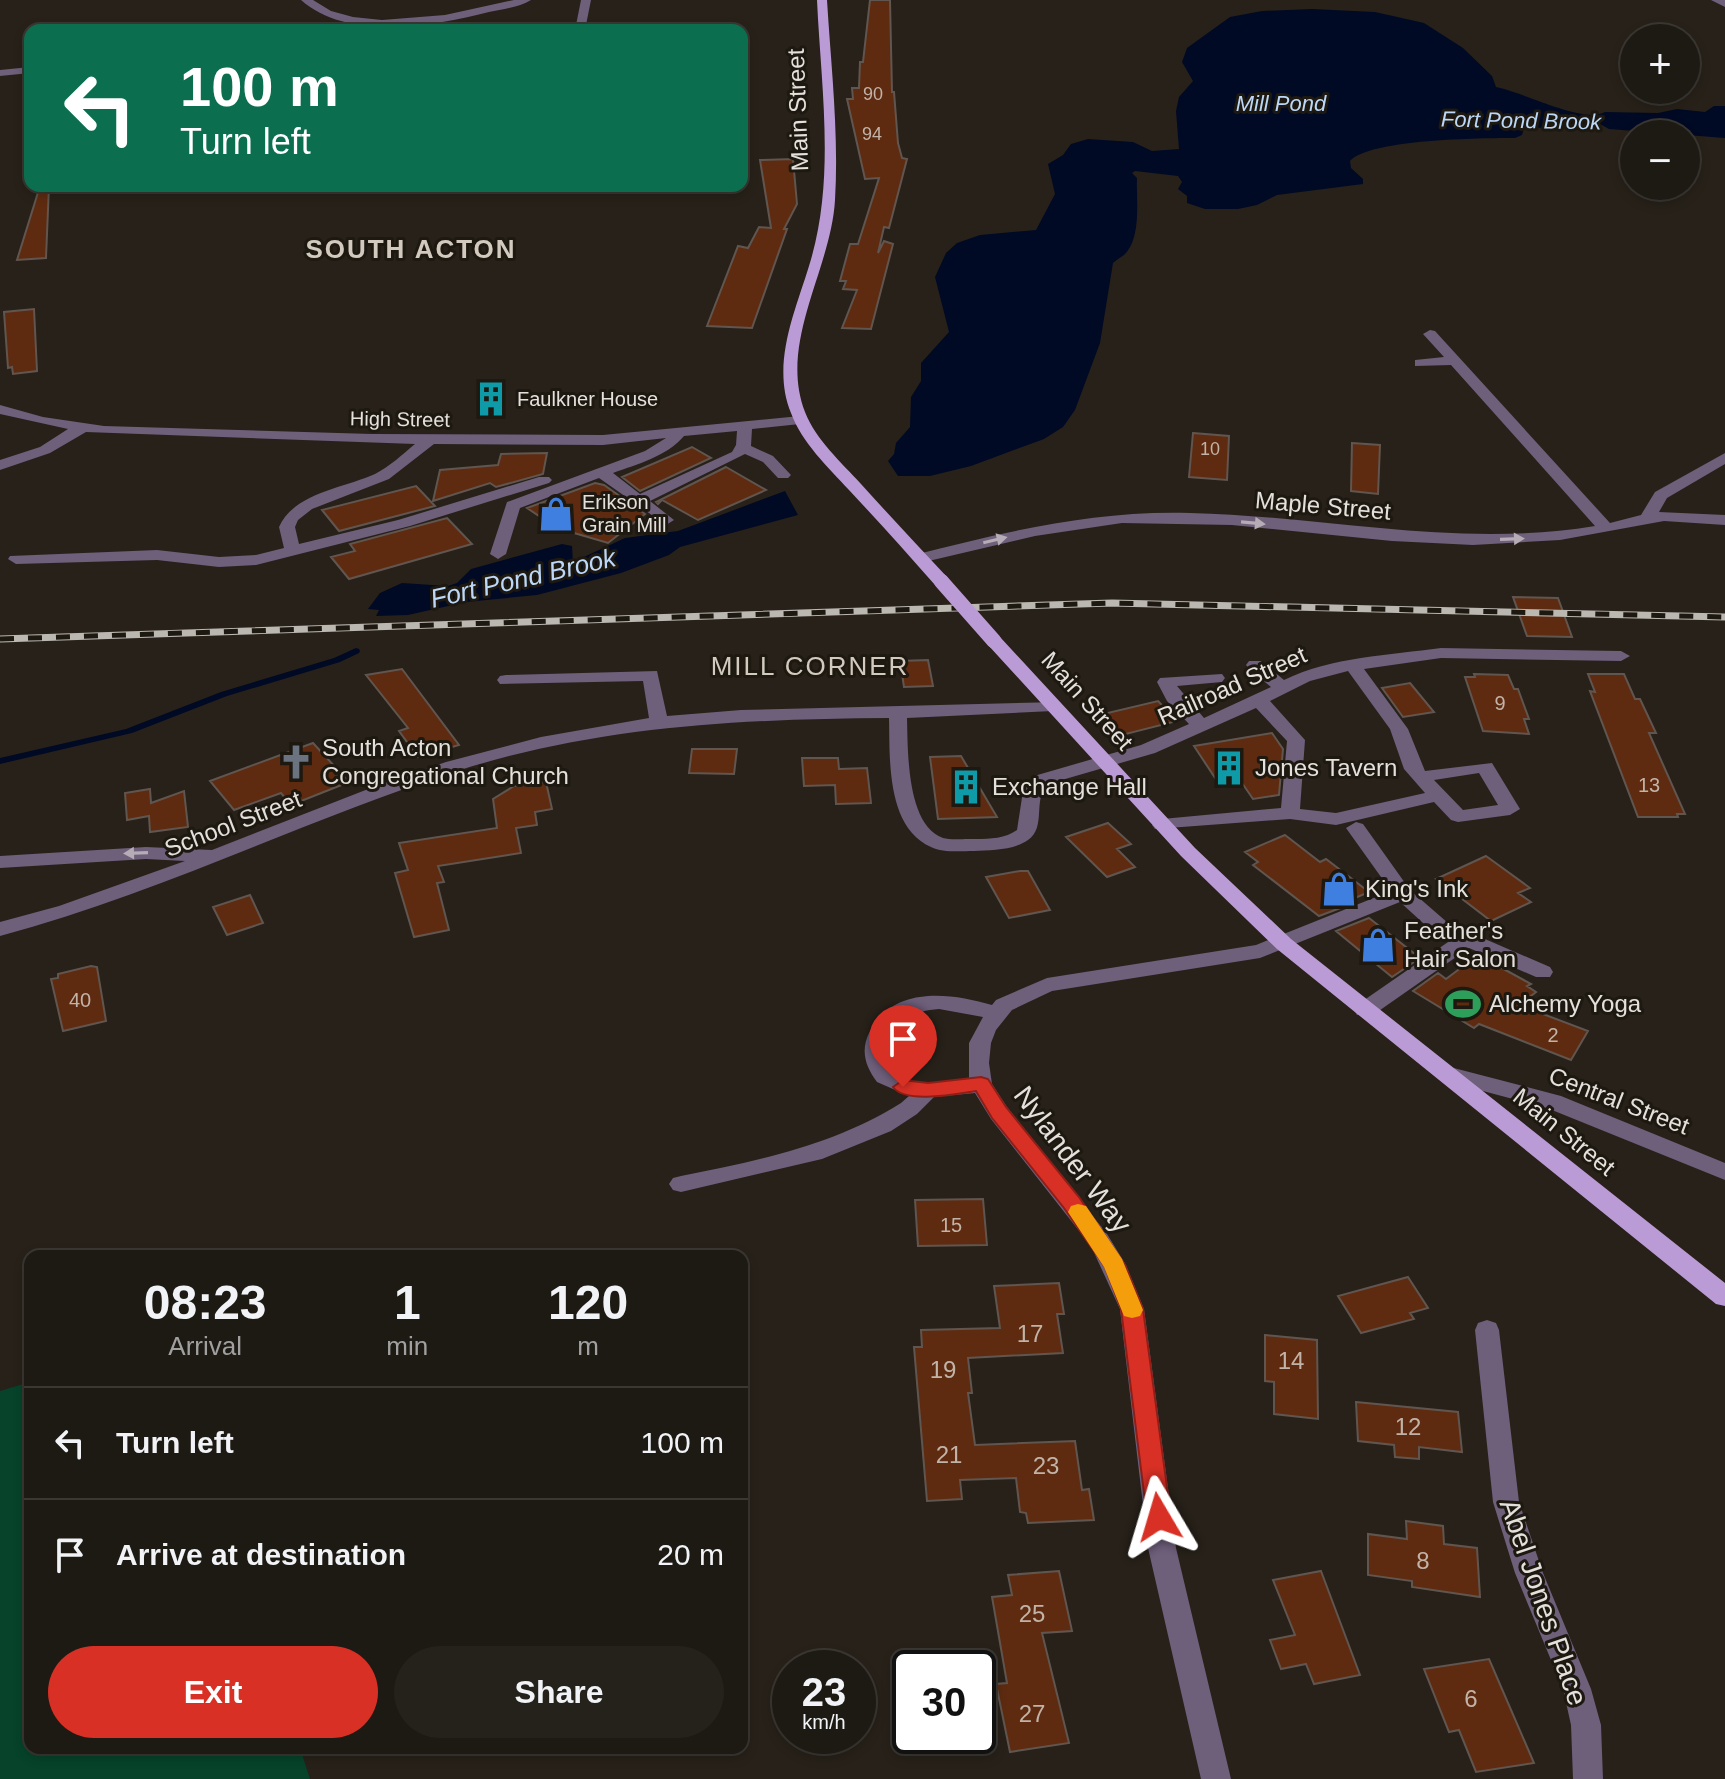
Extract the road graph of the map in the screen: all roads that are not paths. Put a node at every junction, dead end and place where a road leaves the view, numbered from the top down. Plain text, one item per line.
1 (306, 0) edge
2 (526, 0) edge
3 (586, 0) edge
4 (822, 0) edge
5 (1716, 0) edge
6 (1725, 4) edge
7 (581, 24) edge
8 (24, 71) edge
9 (0, 73) edge
10 (1430, 334) dead end
11 (1455, 361) junction
12 (1420, 363) dead end
13 (0, 409) edge
14 (800, 420) junction
15 (745, 426) junction
16 (83, 427) junction
17 (678, 434) junction
18 (429, 440) junction
19 (743, 448) junction
20 (1725, 458) edge
21 (0, 465) edge
22 (601, 472) junction
23 (783, 475) dead end
24 (544, 480) dead end
25 (639, 500) junction
26 (1647, 519) junction
27 (666, 520) dead end
28 (1725, 520) edge
29 (1607, 529) junction
30 (293, 551) junction
31 (498, 554) dead end
32 (920, 558) junction
33 (16, 559) dead end
34 (1621, 656) dead end
35 (1255, 665) dead end
36 (1352, 665) junction
37 (1216, 678) dead end
38 (506, 680) dead end
39 (1283, 688) junction
40 (1259, 700) junction
41 (1053, 706) junction
42 (898, 712) junction
43 (659, 722) junction
44 (1201, 726) junction
45 (1105, 762) junction
46 (1420, 777) junction
47 (1437, 796) junction
48 (1290, 813) junction
49 (1162, 825) junction
50 (1356, 828) dead end
51 (214, 856) junction
52 (0, 862) edge
53 (1403, 894) junction
54 (0, 929) edge
55 (1466, 940) junction
56 (1284, 944) junction
57 (1543, 972) dead end
58 (1365, 1010) junction
59 (995, 1014) junction
60 (1446, 1074) junction
61 (981, 1084) junction
62 (928, 1090) junction
63 (1721, 1168) edge
64 (681, 1184) dead end
65 (1725, 1297) edge
66 (1487, 1330) dead end
67 (1216, 1779) edge
68 (1588, 1779) edge

1 - 2 street
3 - 7 street
4 - 14 main road, Main Street
5 - 6 street
8 - 9 street
10 - 11 street
11 - 12 street
11 - 29 street
13 - 16 street, High Street
14 - 15 street, High Street
14 - 32 main road, Main Street
15 - 17 street, High Street
15 - 19 street
16 - 18 street, High Street
16 - 21 street
17 - 18 street, High Street
17 - 22 street
18 - 30 street
19 - 23 street
19 - 25 street
20 - 26 street
22 - 25 street
22 - 31 street
24 - 30 street
25 - 27 street
26 - 28 street, Maple Street
26 - 29 street, Maple Street
32 -> 29 street, Maple Street
30 - 33 street
32 - 41 main road, Main Street, bridge
34 - 36 street, Railroad Street
35 - 39 street
36 - 39 street, Railroad Street
36 - 46 street
37 - 44 street
38 - 43 street
39 - 40 street, Railroad Street
40 - 44 street, Railroad Street
40 - 48 street
41 - 42 street, School Street
41 - 45 main road, Main Street
42 - 43 street, School Street
42 - 45 street, Railroad Street
43 - 51 street, School Street
44 - 45 street, Railroad Street
45 - 49 main road, Main Street
46 - 47 street
46 - 47 street
47 - 48 street
48 - 49 street
49 - 56 main road, Main Street
50 - 53 street
51 -> 52 street
51 - 54 street, School Street
53 - 55 street
53 - 56 street
55 - 57 street
55 - 58 street
56 - 58 main road, Main Street
56 - 59 street
58 - 60 main road, Main Street
59 - 61 street, Nylander Way
59 - 62 street
60 - 63 street, Central Street
60 - 65 main road, Main Street
61 - 62 street
61 - 67 street, Nylander Way
62 - 64 street
66 - 68 street, Abel Jones Place

